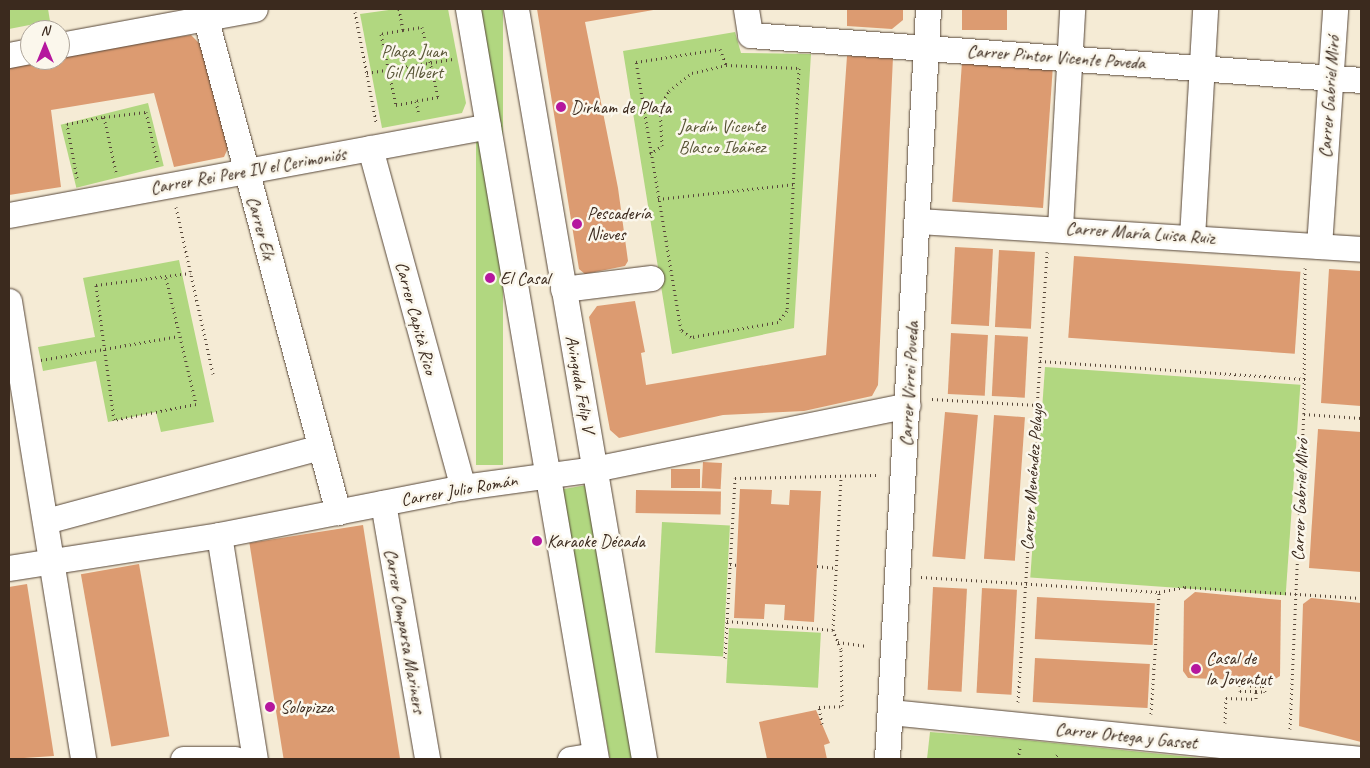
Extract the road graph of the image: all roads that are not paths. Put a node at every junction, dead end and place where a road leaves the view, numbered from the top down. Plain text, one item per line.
1 (256, 9) edge
2 (468, 9) edge
3 (516, 9) edge
4 (746, 9) edge
5 (928, 9) edge
6 (1072, 9) edge
7 (1205, 9) edge
8 (1335, 9) edge
9 (204, 13) edge
10 (70, 43) edge
11 (926, 48) junction
12 (1070, 59) junction
13 (1202, 68) junction
14 (1331, 78) junction
15 (1361, 80) edge
16 (488, 126) junction
17 (374, 140) junction
18 (246, 171) junction
19 (9, 215) edge
20 (919, 221) junction
21 (1054, 237) junction
22 (1192, 237) junction
23 (1361, 249) edge
24 (1312, 255) junction
25 (651, 278) dead end
26 (563, 289) junction
27 (9, 301) edge
28 (920, 402) junction
29 (320, 447) junction
30 (594, 469) junction
31 (547, 475) junction
32 (463, 487) junction
33 (383, 503) junction
34 (338, 512) junction
35 (46, 521) junction
36 (218, 535) junction
37 (53, 562) junction
38 (9, 568) edge
39 (890, 712) junction
40 (595, 757) edge
41 (83, 759) edge
42 (183, 759) edge
43 (235, 759) edge
44 (255, 759) edge
45 (427, 759) edge
46 (570, 759) edge
47 (644, 759) edge
48 (887, 759) edge
49 (1361, 759) edge

1 - 9 street
2 - 16 street
3 - 26 street, Avinguda Felip V
4 - 11 street, Carrer Pintor Vicente Poveda
5 - 11 street, Carrer Virrei Poveda
6 - 12 street
7 - 13 street
8 - 14 street, Carrer Gabriel Miró
9 - 10 street
9 - 18 street, Carrer Elx
11 - 12 street, Carrer Pintor Vicente Poveda
11 - 20 street, Carrer Virrei Poveda
12 - 13 street, Carrer Pintor Vicente Poveda
12 - 21 street
13 - 14 street, Carrer Pintor Vicente Poveda
13 - 22 street
14 - 15 street, Carrer Pintor Vicente Poveda
14 - 24 street, Carrer Gabriel Miró
16 - 17 street, Carrer Rei Pere IV el Cerimoniós
16 - 31 street
17 - 18 street, Carrer Rei Pere IV el Cerimoniós
17 - 32 street, Carrer Capità Rico
18 - 19 street, Carrer Rei Pere IV el Cerimoniós
18 - 29 street, Carrer Elx
20 - 21 street, Carrer María Luisa Ruiz
20 - 28 street, Carrer Virrei Poveda
21 - 22 street, Carrer María Luisa Ruiz
22 - 24 street, Carrer María Luisa Ruiz
23 - 24 street, Carrer María Luisa Ruiz
25 - 26 street
26 - 30 street, Avinguda Felip V
27 - 35 street
28 - 30 street, Carrer Julio Román
28 - 39 street, Carrer Virrei Poveda
29 - 34 street, Carrer Elx
29 - 35 street
30 - 31 street, Carrer Julio Román
30 - 47 street, Avinguda Felip V
31 - 32 street, Carrer Julio Román
31 - 40 street
32 - 33 street, Carrer Julio Román
33 - 34 street, Carrer Julio Román
33 - 45 street, Carrer Comparsa Mariners
34 - 36 street, Carrer Julio Román
35 - 37 street
36 - 37 street, Carrer Julio Román
36 - 44 street
37 - 38 street, Carrer Julio Román
37 - 41 street
39 - 48 street, Carrer Virrei Poveda
39 - 49 street, Carrer Ortega y Gasset
40 - 46 street
42 - 43 street

